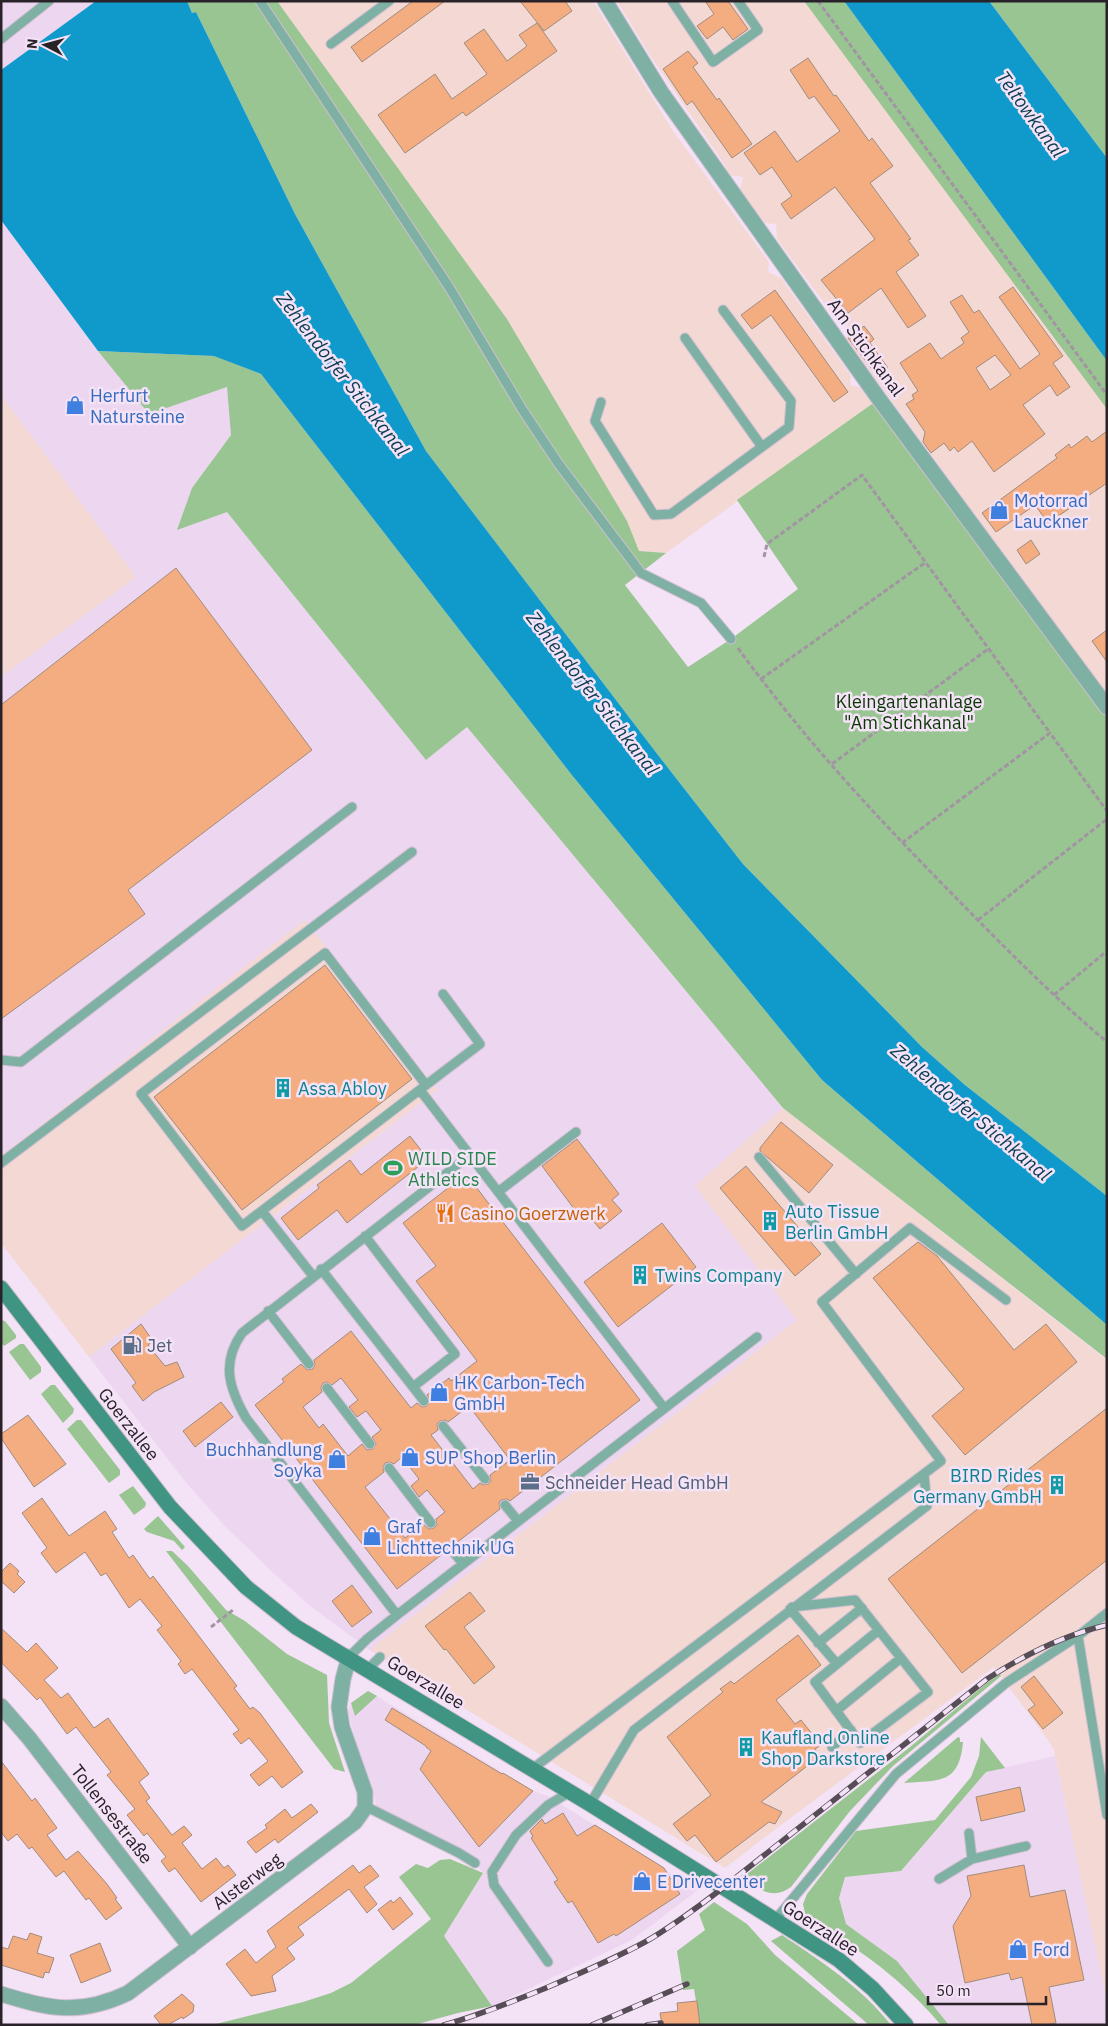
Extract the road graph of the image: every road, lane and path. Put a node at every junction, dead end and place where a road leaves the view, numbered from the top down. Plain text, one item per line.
1 (49, 1) edge
2 (260, 1) edge
3 (389, 1) edge
4 (605, 1) edge
5 (672, 1) edge
6 (738, 1) edge
7 (818, 1) edge
8 (1, 40) edge
9 (332, 44) dead end
10 (723, 310) dead end
11 (685, 338) dead end
12 (1107, 395) edge
13 (601, 402) dead end
14 (762, 447) junction
15 (764, 557) dead end
16 (926, 562) junction
17 (731, 639) joint
18 (988, 649) junction
19 (761, 679) junction
20 (1107, 707) edge
21 (1050, 733) junction
22 (831, 764) junction
23 (352, 807) dead end
24 (1107, 811) edge
25 (1107, 819) edge
26 (902, 843) junction
27 (412, 852) dead end
28 (978, 920) junction
29 (1107, 951) edge
30 (443, 994) dead end
31 (1054, 995) junction
32 (1107, 1042) edge
33 (1, 1060) edge
34 (423, 1087) junction
35 (576, 1132) dead end
36 (470, 1155) junction
37 (759, 1157) dead end
38 (1, 1164) edge
39 (498, 1192) junction
40 (262, 1211) junction
41 (365, 1236) junction
42 (321, 1269) junction
43 (856, 1274) junction
44 (313, 1276) junction
45 (1, 1288) edge
46 (1006, 1300) dead end
47 (268, 1311) junction
48 (757, 1337) dead end
49 (309, 1364) dead end
50 (413, 1387) junction
51 (327, 1388) dead end
52 (424, 1401) dead end
53 (664, 1408) junction
54 (443, 1426) dead end
55 (370, 1444) dead end
56 (389, 1468) dead end
57 (924, 1474) junction
58 (485, 1479) dead end
59 (505, 1505) dead end
60 (518, 1521) junction
61 (431, 1523) dead end
62 (450, 1548) dead end
63 (463, 1564) junction
64 (791, 1608) junction
65 (862, 1608) junction
66 (233, 1610) dead end
67 (1107, 1613) edge
68 (396, 1614) junction
69 (211, 1627) dead end
70 (879, 1630) junction
71 (1078, 1636) junction
72 (818, 1643) junction
73 (349, 1657) junction
74 (380, 1657) dead end
75 (901, 1658) junction
76 (837, 1664) junction
77 (368, 1669) junction
78 (1, 1706) edge
79 (836, 1711) junction
80 (851, 1730) junction
81 (832, 1747) dead end
82 (532, 1769) junction
83 (570, 1792) junction
84 (590, 1804) junction
85 (365, 1806) junction
86 (1107, 1815) edge
87 (969, 1833) dead end
88 (1026, 1846) dead end
89 (972, 1859) junction
90 (475, 1863) dead end
91 (939, 1879) dead end
92 (775, 1920) junction
93 (190, 1947) junction
94 (548, 1962) dead end
95 (1, 1994) edge
96 (906, 2025) edge

1 - 8 lane
2 - 17 lane
3 - 9 lane
4 - 20 street, Am Stichkanal
5 - 6 lane
7 - 12 path
10 - 14 lane
11 - 14 lane
13 - 14 lane
15 - 16 path
16 - 18 path
16 - 19 path
17 - 19 path
18 - 21 path
18 - 22 path
19 - 22 path
21 - 24 path
21 - 26 path
22 - 26 path
23 - 33 lane
25 - 28 path
26 - 28 path
27 - 38 lane
28 - 31 path
29 - 31 path
30 - 34 lane
31 - 32 path
34 - 36 lane
34 - 40 lane
34 - 40 lane
35 - 39 lane
36 - 39 lane
36 - 41 lane
37 - 43 lane
39 - 53 lane
40 - 44 lane
41 - 42 lane
41 - 50 lane
42 - 44 lane
42 - 50 lane
43 - 46 lane
43 - 57 lane
44 - 47 lane
45 - 73 main road, Goerzallee
47 - 49 lane
47 - 68 lane
48 - 53 lane
50 - 52 lane
51 - 55 lane
53 - 60 lane
54 - 58 lane
56 - 61 lane
57 - 64 lane
57 - 82 lane
59 - 60 lane
60 - 63 lane
62 - 63 lane
63 - 68 lane
64 - 65 lane
64 - 72 lane
64 - 84 lane
65 - 70 lane
65 - 72 lane
66 - 69 path
67 - 71 lane
68 - 73 lane
70 - 75 lane
70 - 76 lane
71 - 86 lane
71 - 92 lane
72 - 76 lane
73 - 77 main road, Goerzallee
73 - 85 street
74 - 77 lane
75 - 79 lane
75 - 80 lane
76 - 79 lane
77 - 82 main road, Goerzallee
78 - 93 street, Tollensestraße
79 - 80 lane
80 - 81 lane
82 - 83 main road, Goerzallee
83 - 84 main road, Goerzallee
83 - 94 lane
84 - 92 main road, Goerzallee
85 - 90 lane
85 - 93 street, Alsterweg
87 - 89 lane
88 - 89 lane
89 - 91 lane
92 - 96 main road, Goerzallee
93 - 95 street, Alsterweg

